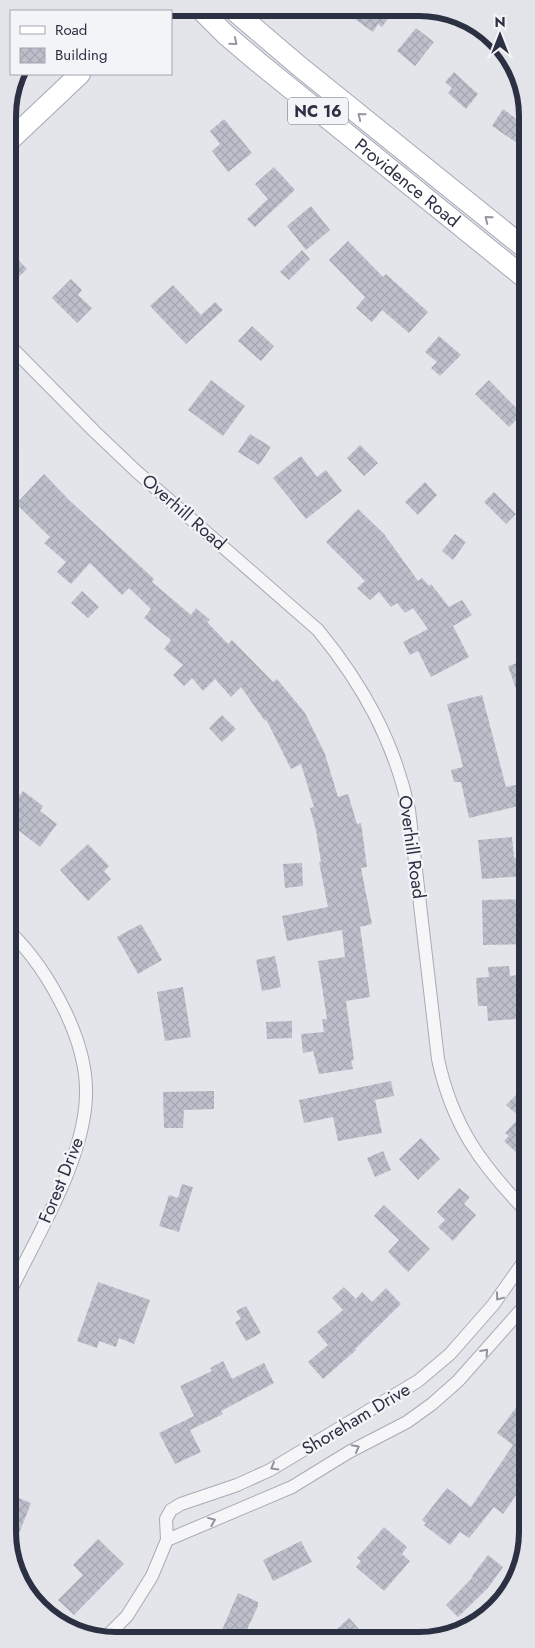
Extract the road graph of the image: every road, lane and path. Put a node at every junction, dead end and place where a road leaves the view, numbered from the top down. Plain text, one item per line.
1 (207, 16) edge
2 (240, 16) edge
3 (79, 75) edge
4 (16, 134) edge
5 (519, 243) edge
6 (519, 269) edge
7 (16, 352) edge
8 (16, 937) edge
9 (519, 1203) edge
10 (519, 1268) edge
11 (16, 1280) edge
12 (519, 1312) edge
13 (165, 1544) junction
14 (111, 1632) edge

1 -> 6 main road, Providence Road / NC 16
5 -> 2 main road, Providence Road / NC 16
3 - 4 main road
7 - 9 street, Overhill Road
8 - 11 street, Forest Drive
10 -> 13 street, Shoreham Drive
13 -> 12 street, Shoreham Drive
13 - 14 street

